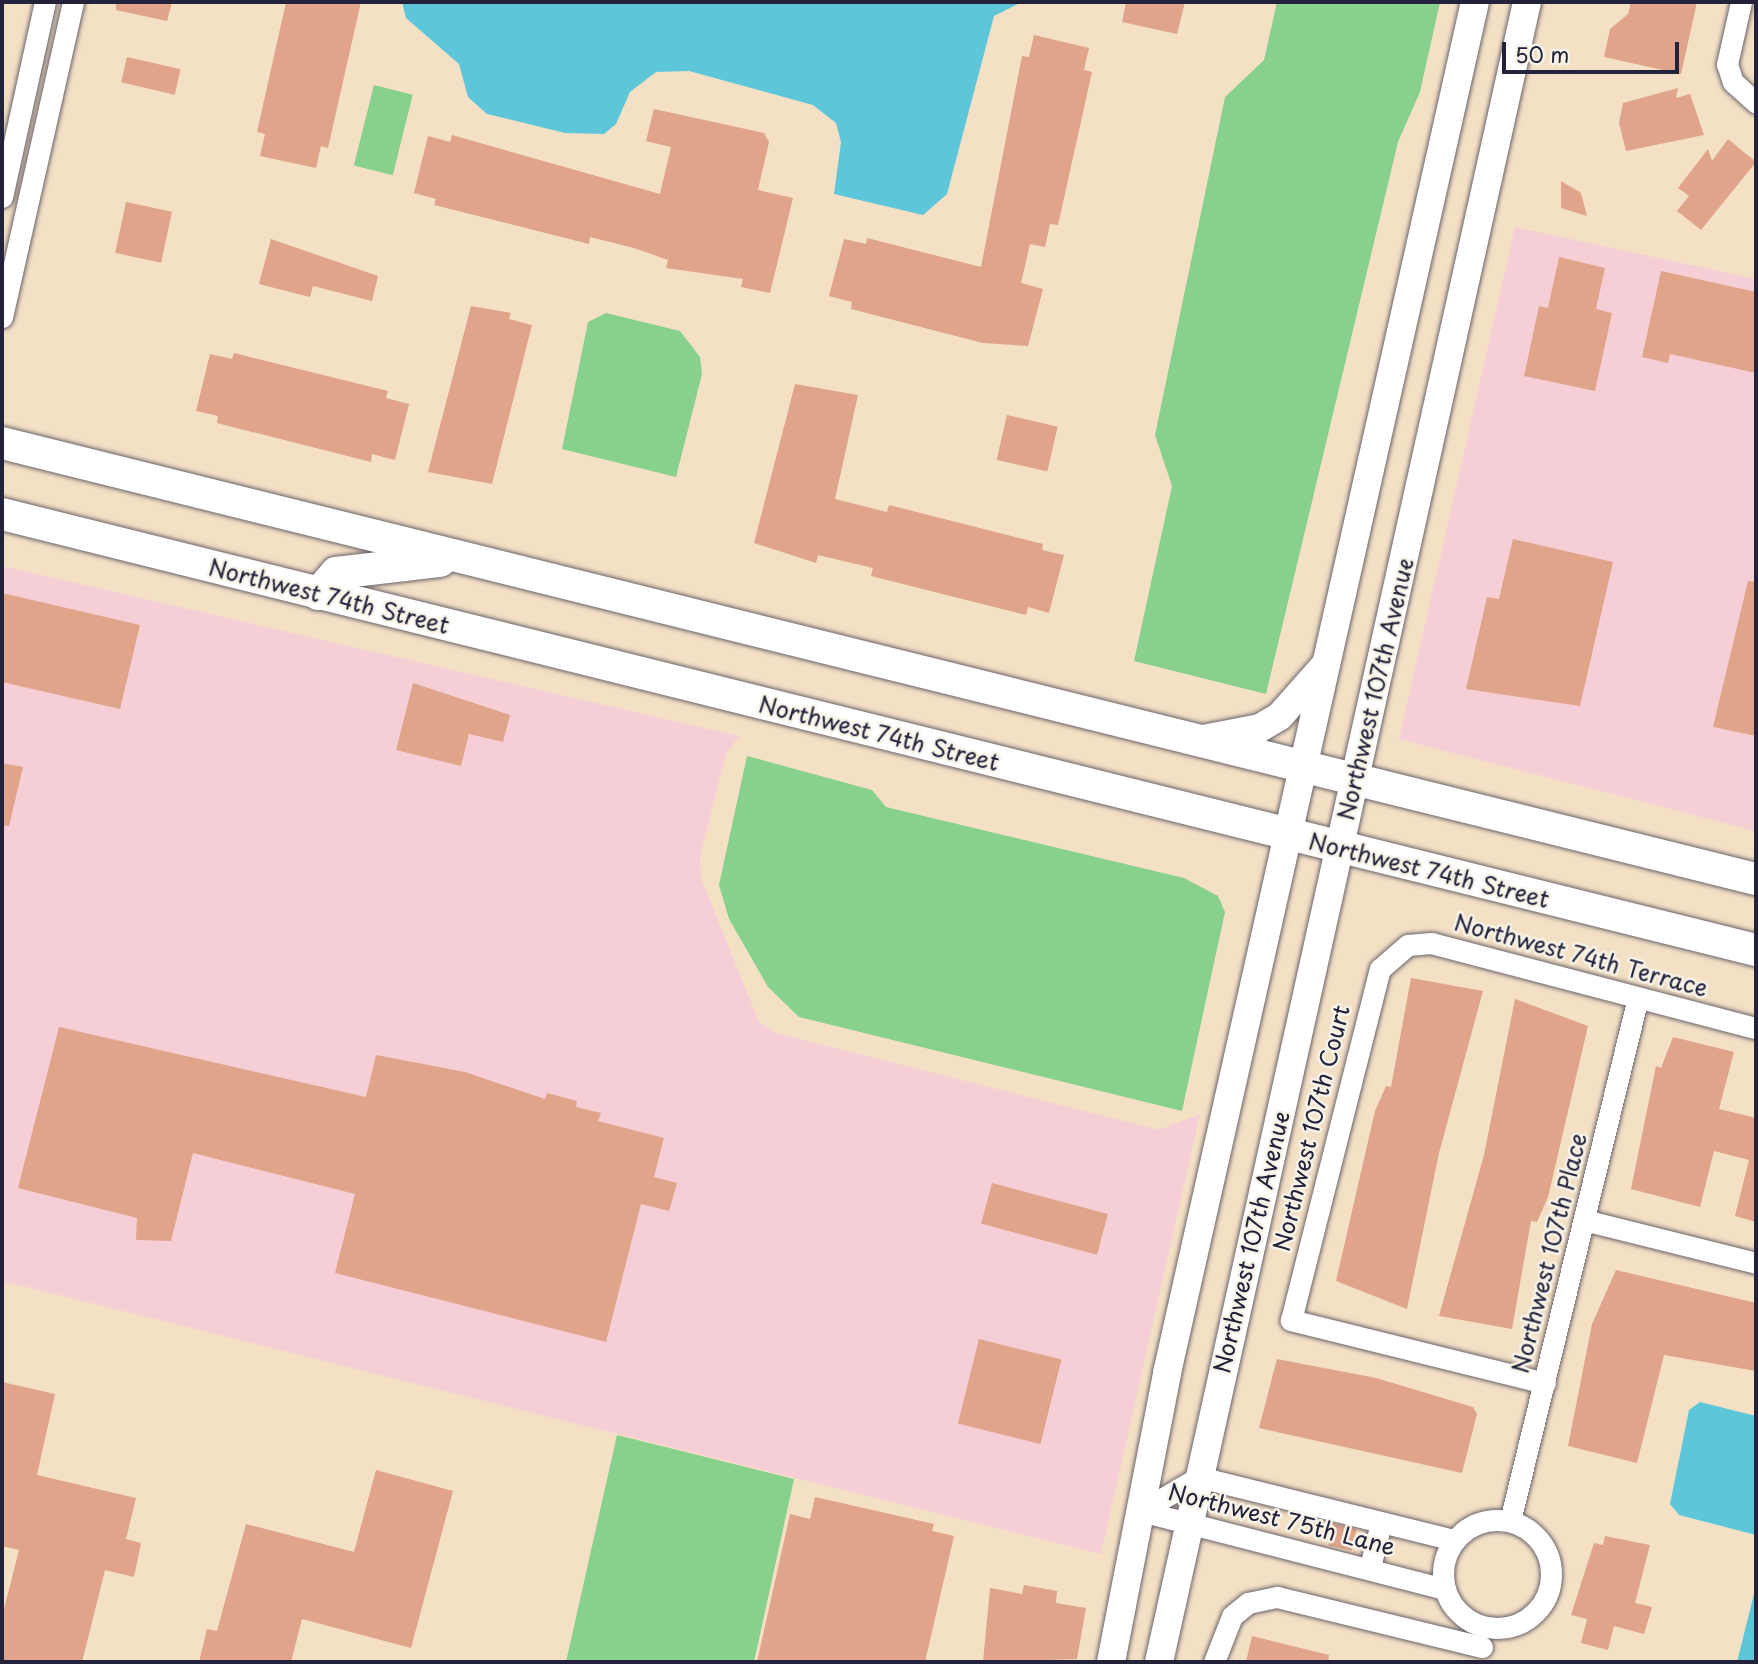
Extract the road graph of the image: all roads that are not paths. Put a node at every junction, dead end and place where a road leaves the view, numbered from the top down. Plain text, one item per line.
1 (45, 2) edge
2 (72, 2) edge
3 (1475, 2) edge
4 (1527, 2) edge
5 (1741, 2) edge
6 (1756, 103) edge
7 (2, 197) edge
8 (2, 317) edge
9 (2, 443) edge
10 (2, 514) edge
11 (462, 558) junction
12 (318, 594) junction
13 (1332, 656) junction
14 (1198, 740) junction
15 (1306, 767) junction
16 (1354, 779) junction
17 (1290, 834) junction
18 (1339, 848) junction
19 (1756, 879) edge
20 (1756, 950) edge
21 (1393, 954) joint
22 (1638, 997) junction
23 (1756, 1028) edge
24 (1584, 1220) junction
25 (1756, 1263) edge
26 (1545, 1383) junction
27 (1199, 1477) junction
28 (1141, 1511) junction
29 (1510, 1521) junction
30 (1381, 1523) junction
31 (1188, 1524) junction
32 (1454, 1540) junction
33 (1370, 1567) junction
34 (1445, 1589) junction
35 (1482, 1646) edge
36 (1111, 1662) edge
37 (1158, 1662) edge
38 (1214, 1662) edge

1 - 7 street
2 - 8 street
3 - 13 main road
4 - 16 main road, Northwest 107th Avenue
5 - 6 street
9 - 11 main road
10 - 12 main road, Northwest 74th Street
11 - 12 main road
11 - 14 main road
12 - 17 main road, Northwest 74th Street
13 - 14 main road
13 - 15 main road
14 - 15 main road
15 - 16 main road
15 - 17 main road
16 - 18 main road, Northwest 107th Avenue
16 - 19 main road
17 - 18 main road, Northwest 74th Street
17 - 28 main road
18 - 20 main road, Northwest 74th Street
18 - 27 main road, Northwest 107th Avenue
21 - 22 street, Northwest 74th Terrace
21 - 26 street, Northwest 107th Court
22 - 23 street, Northwest 74th Terrace
22 - 24 street, Northwest 107th Place
24 - 25 street
24 - 26 street, Northwest 107th Place
26 - 29 street, Northwest 107th Place
27 - 28 street, Northwest 75th Lane
27 - 30 street, Northwest 75th Lane
27 - 31 main road, Northwest 107th Avenue
28 - 31 street, Northwest 75th Lane
28 - 36 main road
29 - 32 street
29 - 35 street
30 - 32 street, Northwest 75th Lane
30 - 33 street
31 - 33 street, Northwest 75th Lane
31 - 37 main road, Northwest 107th Avenue
32 - 34 street
33 - 34 street, Northwest 75th Lane
34 - 35 street
35 - 38 street

